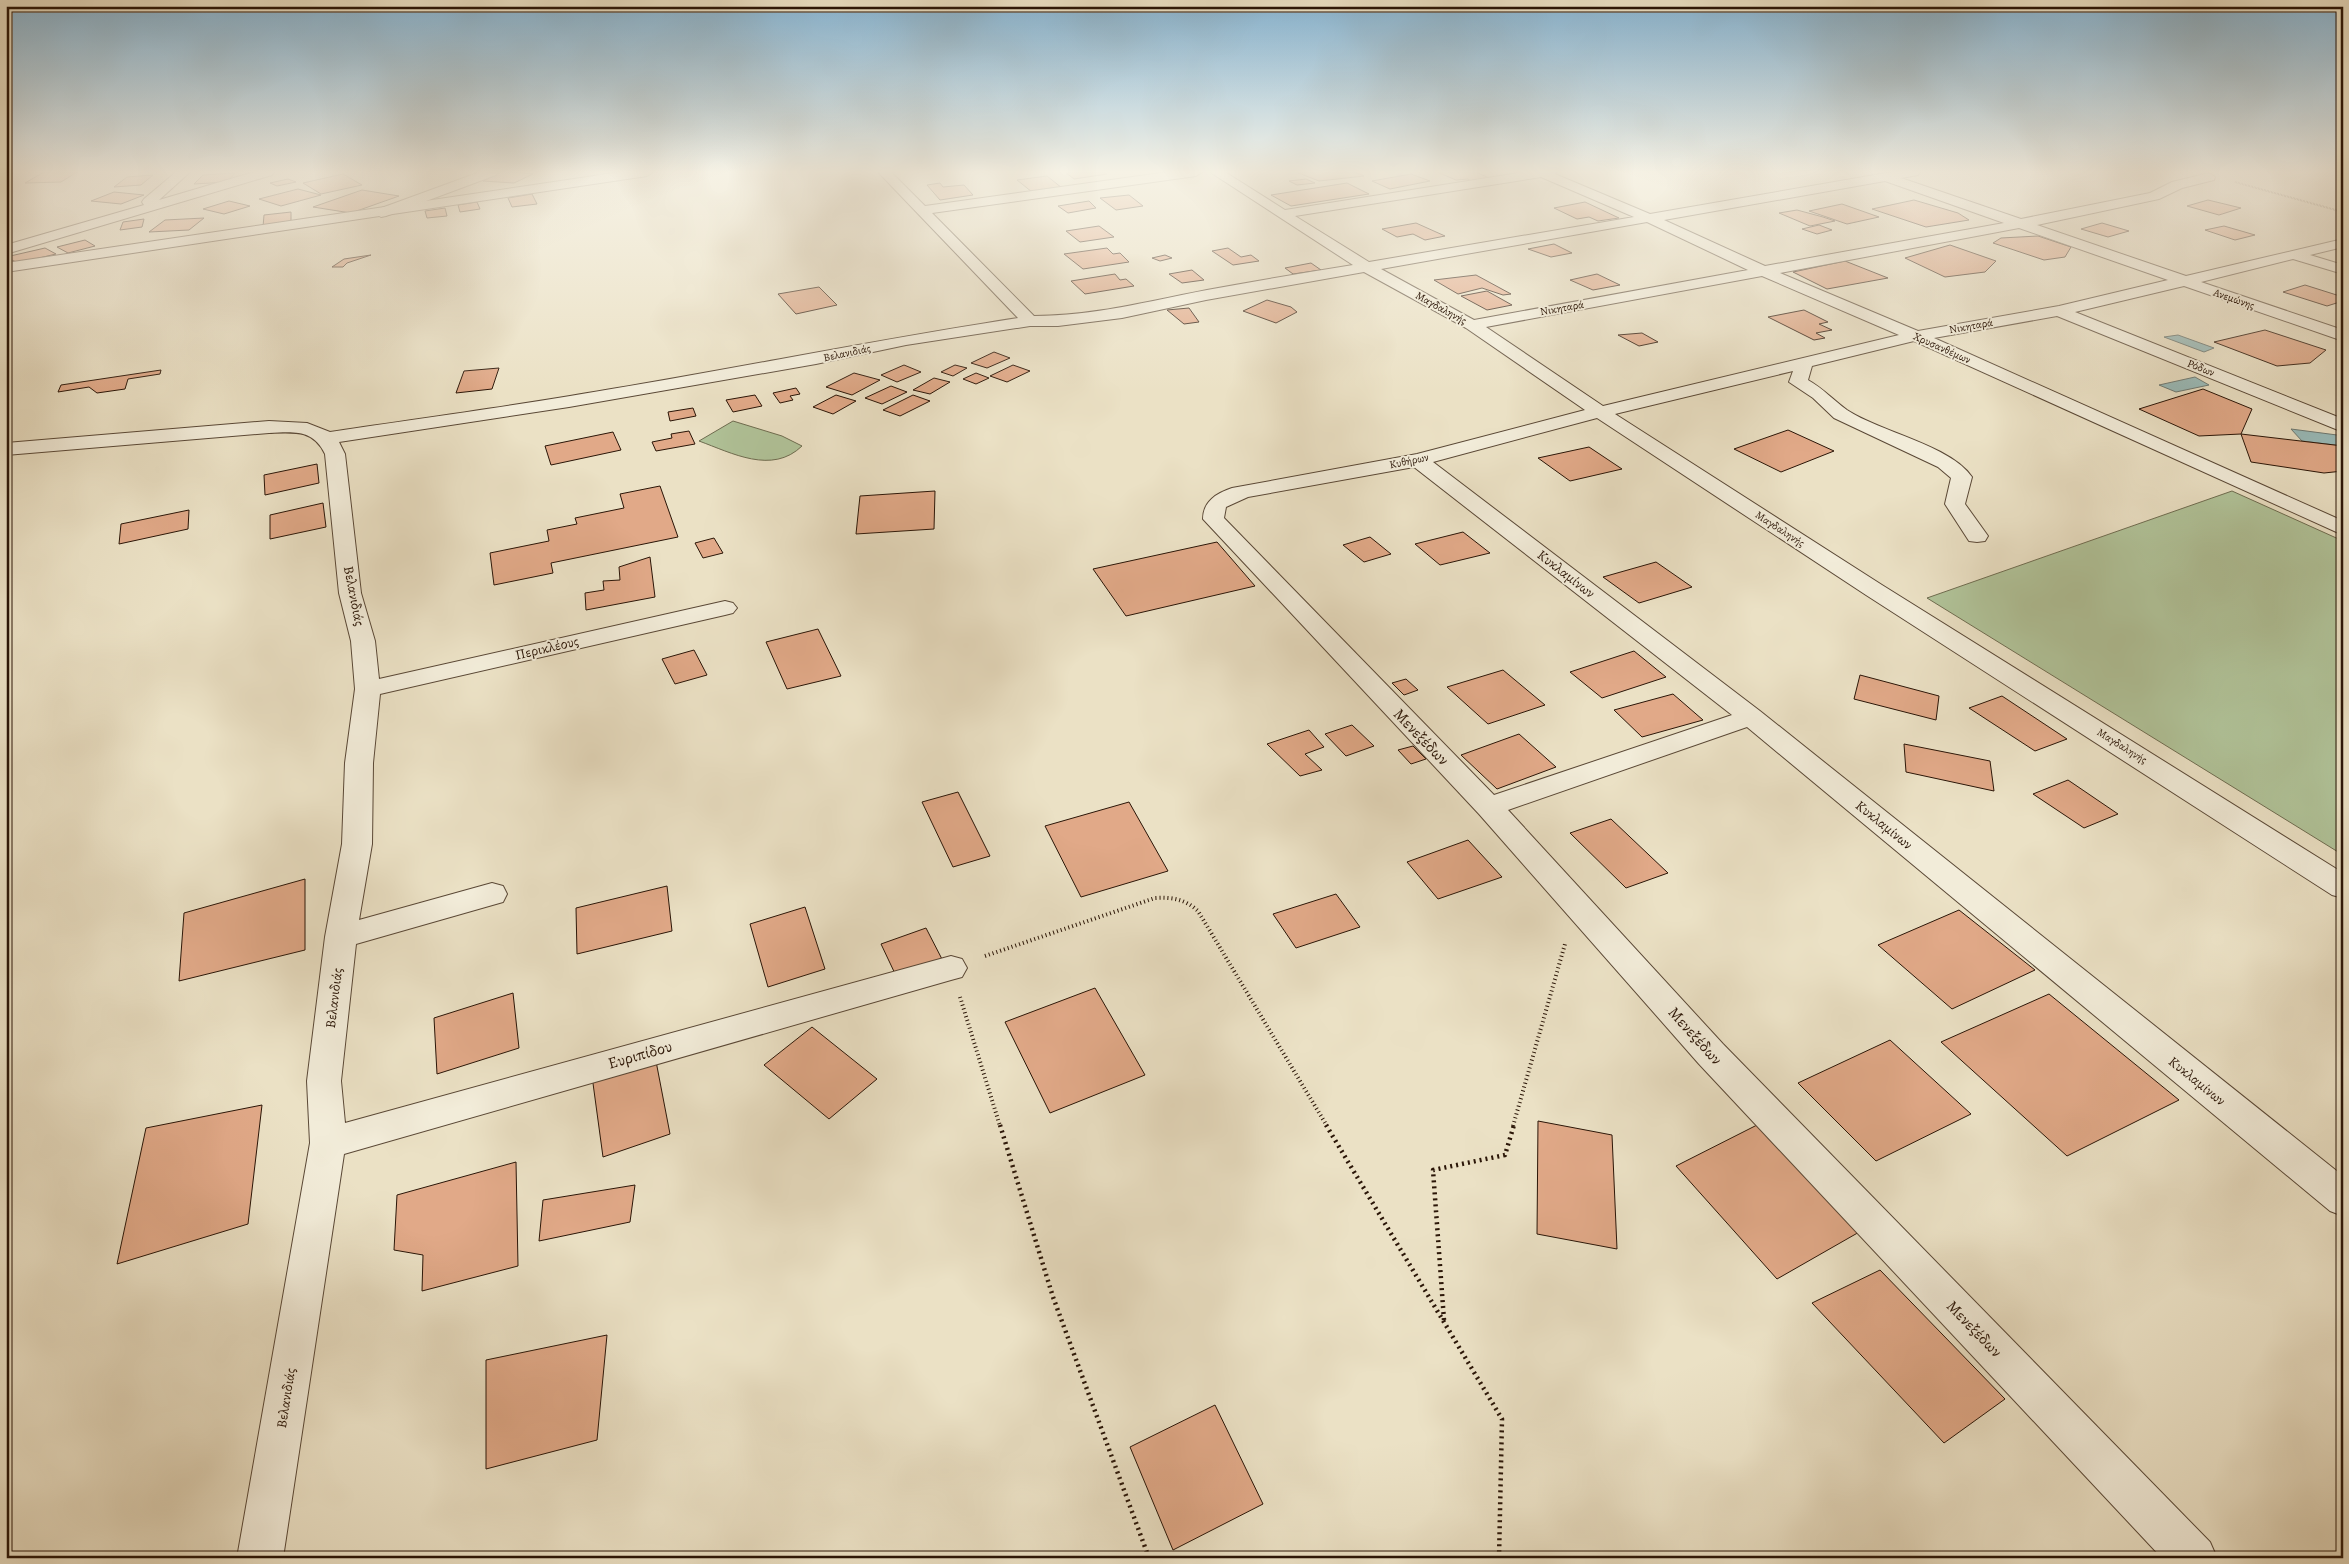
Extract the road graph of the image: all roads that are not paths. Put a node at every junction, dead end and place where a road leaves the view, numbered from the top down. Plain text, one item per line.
1 (22, 245) edge
2 (163, 245) edge
3 (957, 245) edge
4 (1332, 245) edge
5 (1490, 245) edge
6 (1707, 245) edge
7 (1900, 245) edge
8 (2079, 245) edge
9 (2334, 245) edge
10 (6, 250) edge
11 (2291, 254) junction
12 (1366, 266) junction
13 (6, 268) edge
14 (2343, 270) edge
15 (1763, 271) junction
16 (2184, 282) junction
17 (2058, 310) junction
18 (1030, 321) junction
19 (1472, 325) junction
20 (1916, 336) junction
21 (2343, 336) edge
22 (1804, 362) junction
23 (1600, 412) junction
24 (2343, 426) edge
25 (327, 438) junction
26 (6, 449) edge
27 (1418, 460) junction
28 (1217, 503) joint
29 (2340, 527) edge
30 (1977, 536) dead end
31 (725, 608) dead end
32 (368, 689) junction
33 (1751, 717) junction
34 (1489, 807) junction
35 (2343, 887) edge
36 (492, 894) dead end
37 (341, 938) junction
38 (951, 968) road end
39 (328, 1143) junction
40 (2343, 1199) edge
41 (260, 1558) edge
42 (2194, 1558) edge

1 - 10 street
2 - 13 street
3 - 18 street
4 - 12 street, Μαγδαληνής
5 - 12 street, Βελανιδιάς
6 - 15 street, Χρυσανθέμων
7 - 15 street, Νικηταρά
8 - 16 street, Ανεμώνης
9 - 11 street, Νικηταρά
11 - 14 street
11 - 16 street, Νικηταρά
12 - 18 street, Βελανιδιάς
12 - 19 street, Μαγδαληνής
15 - 19 street, Νικηταρά
15 - 20 street, Χρυσανθέμων
16 - 17 street, Νικηταρά
16 - 21 street, Ανεμώνης
17 - 20 street, Νικηταρά
17 - 24 street, Ρόδων
18 - 25 street, Βελανιδιάς
19 - 23 street, Μαγδαληνής
20 - 22 street, Νικηταρά
20 - 29 street, Χρυσανθέμων
22 - 23 street, Νικηταρά
22 - 30 street
23 - 27 street, Κυθήρων
23 - 35 street, Μαγδαληνής
25 - 26 street
25 - 32 street, Βελανιδιάς
27 - 28 street, Κυθήρων
27 - 33 street, Κυκλαμίνων
28 - 34 street, Μενεξέδων
31 - 32 street, Περικλέους
32 - 37 street, Βελανιδιάς
33 - 34 street
33 - 40 street, Κυκλαμίνων
34 - 42 street, Μενεξέδων
36 - 37 street
37 - 39 street, Βελανιδιάς
38 - 39 street, Ευριπίδου
39 - 41 street, Βελανιδιάς

